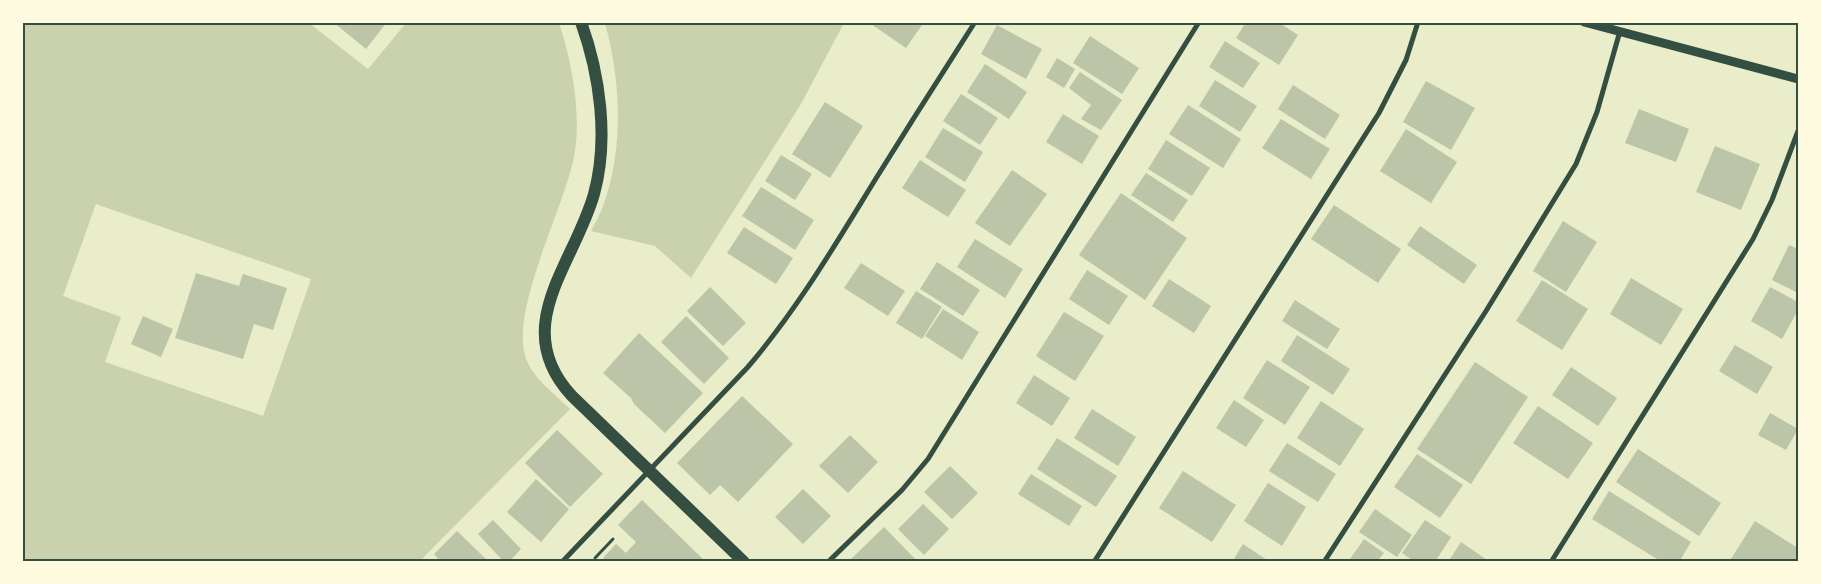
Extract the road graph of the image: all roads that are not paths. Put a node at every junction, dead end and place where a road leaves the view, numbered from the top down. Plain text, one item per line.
1 (581, 22) edge
2 (975, 22) edge
3 (1199, 22) edge
4 (1418, 22) edge
5 (1584, 22) edge
6 (1620, 32) junction
7 (1798, 79) edge
8 (1798, 131) edge
9 (650, 472) junction
10 (562, 562) edge
11 (744, 562) edge
12 (828, 562) edge
13 (1094, 562) edge
14 (1324, 562) edge
15 (1551, 562) edge

1 - 9 main road
2 - 9 street
3 - 12 street
4 - 13 street
5 - 6 street
6 - 7 street
6 - 14 street
8 - 15 street
9 - 10 street
9 - 11 main road

